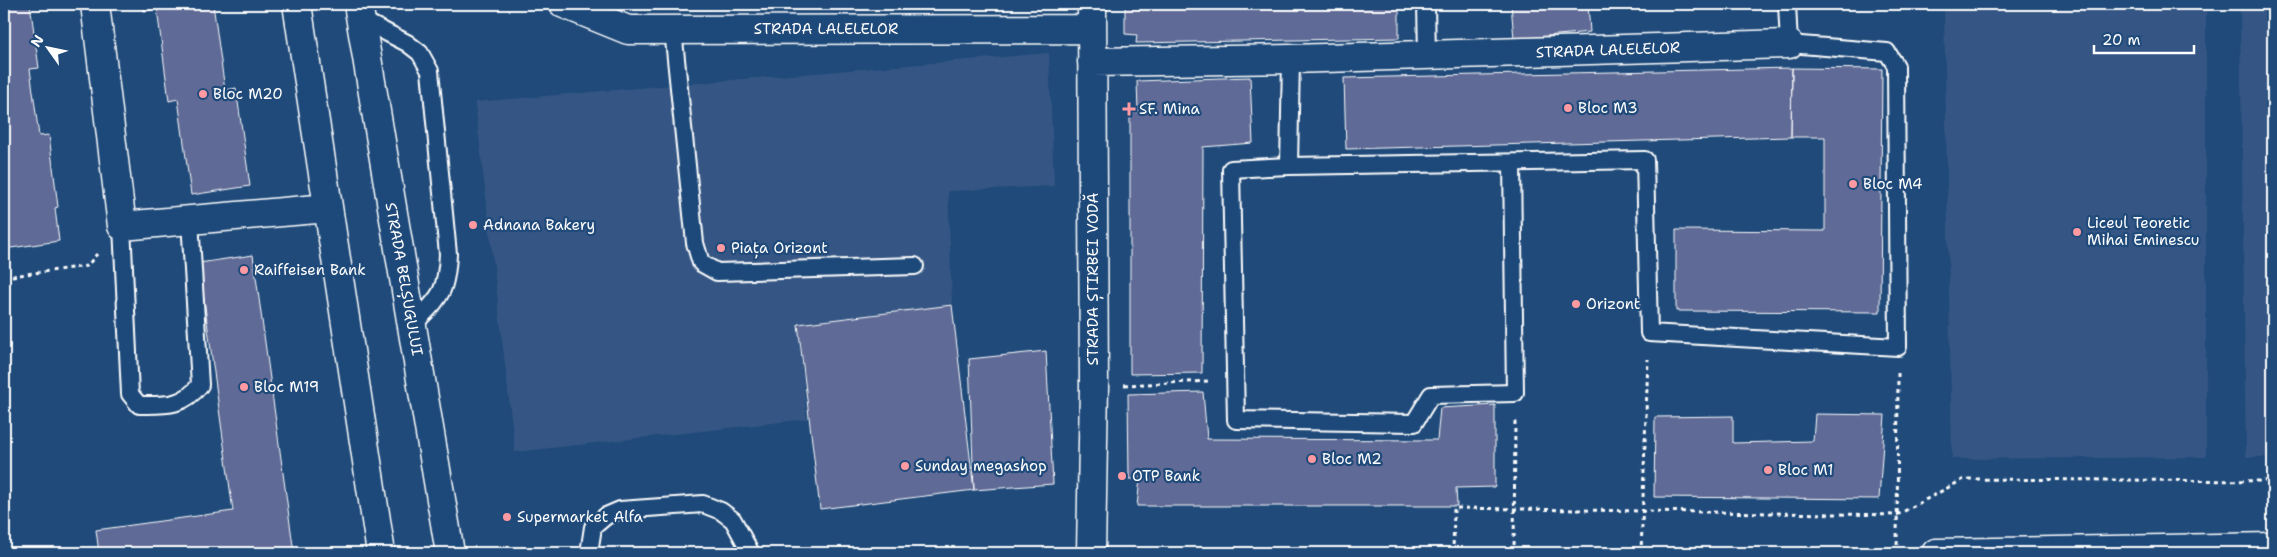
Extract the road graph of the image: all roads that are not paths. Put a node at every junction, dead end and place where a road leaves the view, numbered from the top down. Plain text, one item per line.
1 (95, 4) edge
2 (297, 4) edge
3 (564, 4) edge
4 (1426, 4) edge
5 (1787, 4) edge
6 (359, 12) edge
7 (1092, 16) edge
8 (673, 30) junction
9 (1789, 44) junction
10 (1427, 56) junction
11 (1291, 59) junction
12 (1092, 62) junction
13 (1512, 163) junction
14 (1288, 166) junction
15 (328, 208) junction
16 (190, 220) junction
17 (122, 226) junction
18 (915, 266) dead end
19 (412, 326) junction
20 (2273, 547) edge
21 (381, 553) edge
22 (450, 553) edge
23 (589, 553) edge
24 (751, 553) edge
25 (1090, 553) edge
26 (1936, 553) edge

1 - 17 street
2 - 15 street
3 - 8 street, STRADA LALELELOR
4 - 10 lane
5 - 9 lane
6 - 19 street, STRADA BELȘUGULUI
6 - 19 lane
7 - 8 street, STRADA LALELELOR
7 - 12 street, STRADA ȘTIRBEI VODĂ
8 - 18 lane
9 - 10 street, STRADA LALELELOR
9 - 13 lane
10 - 11 street, STRADA LALELELOR
11 - 12 street, STRADA LALELELOR
11 - 14 lane
12 - 25 street, STRADA ȘTIRBEI VODĂ
13 - 14 lane
13 - 14 lane
15 - 16 street
15 - 21 street
16 - 17 street
16 - 17 lane
19 - 22 street, STRADA BELȘUGULUI
20 - 26 street
23 - 24 lane

